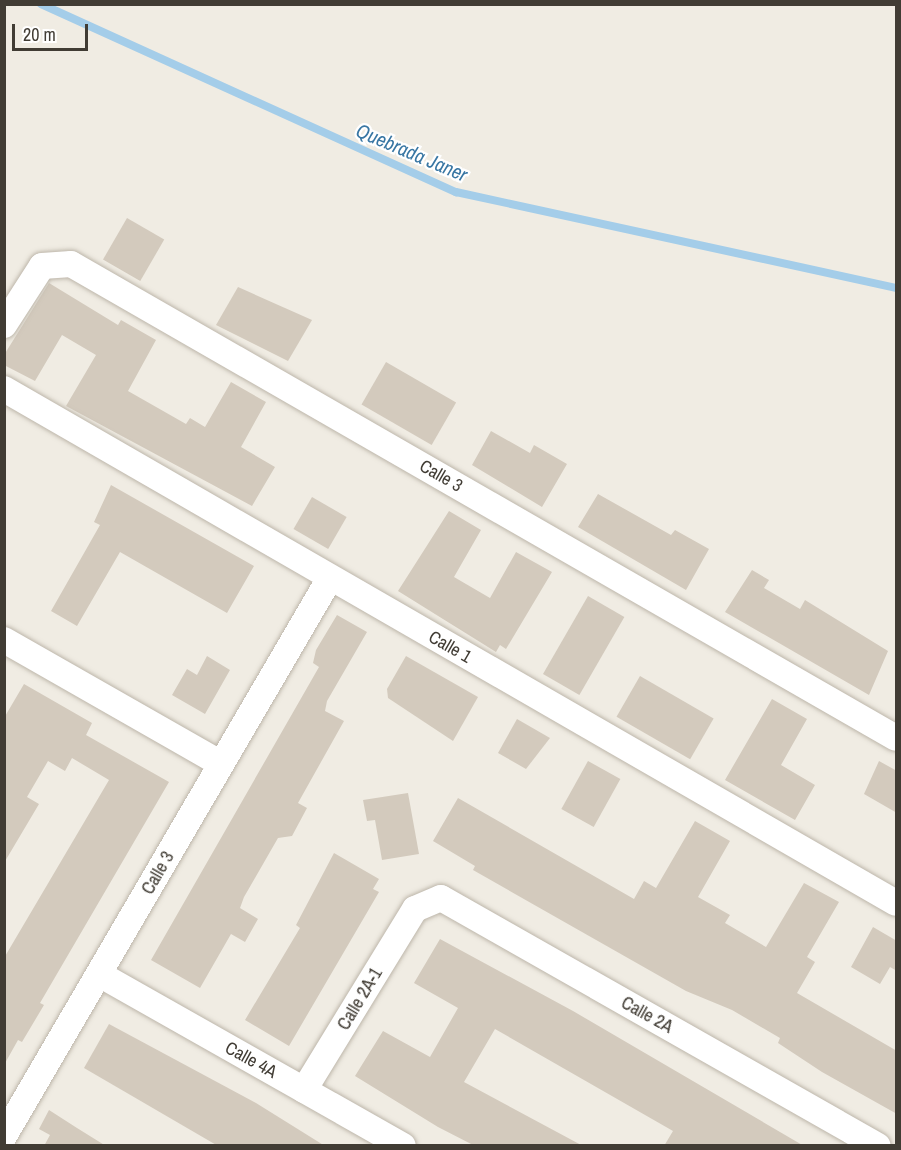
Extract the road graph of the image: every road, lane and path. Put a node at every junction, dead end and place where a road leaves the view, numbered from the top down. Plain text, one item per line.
1 (4, 325) edge
2 (4, 389) edge
3 (330, 578) junction
4 (8, 649) edge
5 (897, 738) edge
6 (221, 764) junction
7 (897, 903) edge
8 (415, 909) joint
9 (99, 974) junction
10 (304, 1090) junction
11 (4, 1136) edge
12 (403, 1146) edge
13 (878, 1146) edge

1 - 5 street, Calle 3
2 - 3 street, Calle 1
3 - 6 street, Calle 3
3 - 7 street, Calle 1
4 - 6 street
6 - 9 street, Calle 3
8 - 10 street, Calle 2A-1
8 - 13 street, Calle 2A
9 - 10 street, Calle 4A
9 - 11 street, Calle 3
10 - 12 street, Calle 4A

